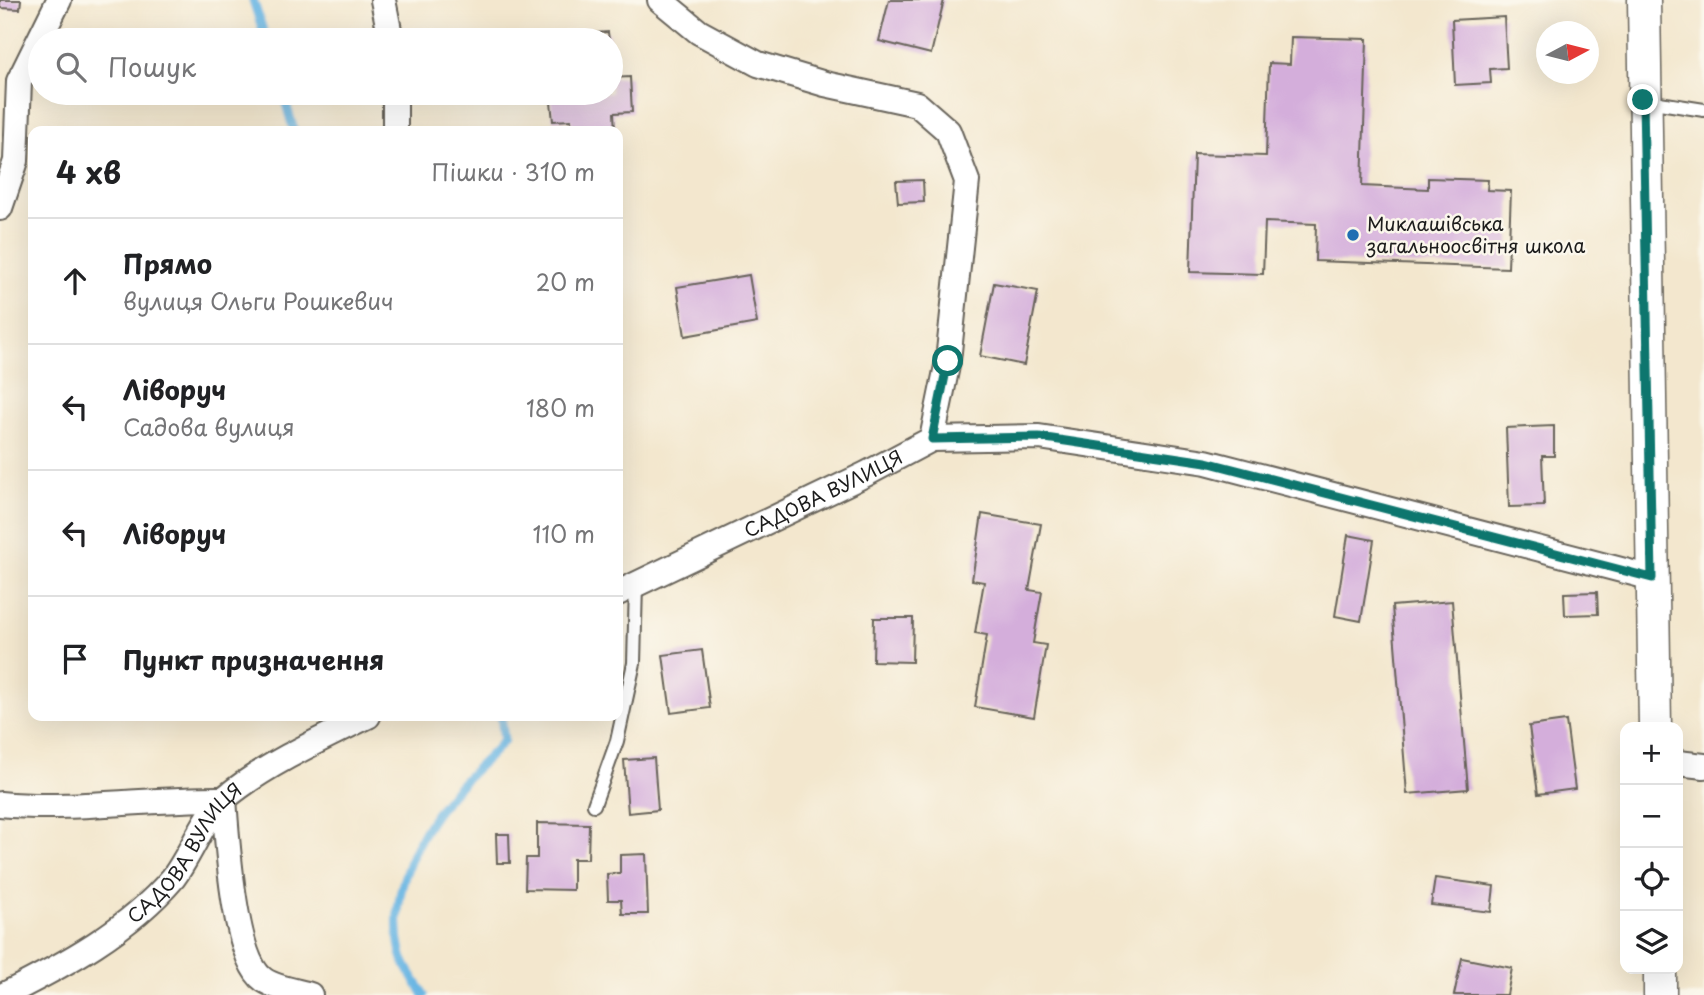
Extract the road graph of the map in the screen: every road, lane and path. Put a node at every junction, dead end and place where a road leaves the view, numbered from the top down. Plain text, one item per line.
1 (59, 0) edge
2 (383, 0) edge
3 (660, 0) edge
4 (1644, 0) edge
5 (45, 28) edge
6 (389, 28) edge
7 (28, 62) edge
8 (1643, 100) junction
9 (395, 105) edge
10 (1704, 110) edge
11 (395, 126) edge
12 (0, 208) edge
13 (932, 439) junction
14 (1652, 578) junction
15 (627, 589) edge
16 (623, 713) edge
17 (358, 721) edge
18 (621, 721) edge
19 (1655, 722) edge
20 (1683, 764) edge
21 (1704, 766) edge
22 (224, 799) junction
23 (0, 804) edge
24 (594, 805) dead end
25 (1660, 974) edge
26 (4, 995) edge
27 (310, 995) edge
28 (1660, 995) edge

1 - 5 street
2 - 6 street
3 - 13 street
4 - 8 street
7 - 12 street
8 - 10 lane
8 - 14 street
9 - 11 street
13 - 14 street, САДОВА ВУЛИЦЯ
13 - 15 street, САДОВА ВУЛИЦЯ
14 - 19 street
15 - 16 lane
17 - 22 street, САДОВА ВУЛИЦЯ
18 - 24 lane
20 - 21 street
22 - 23 street
22 - 26 street, САДОВА ВУЛИЦЯ
22 - 27 street
25 - 28 street

